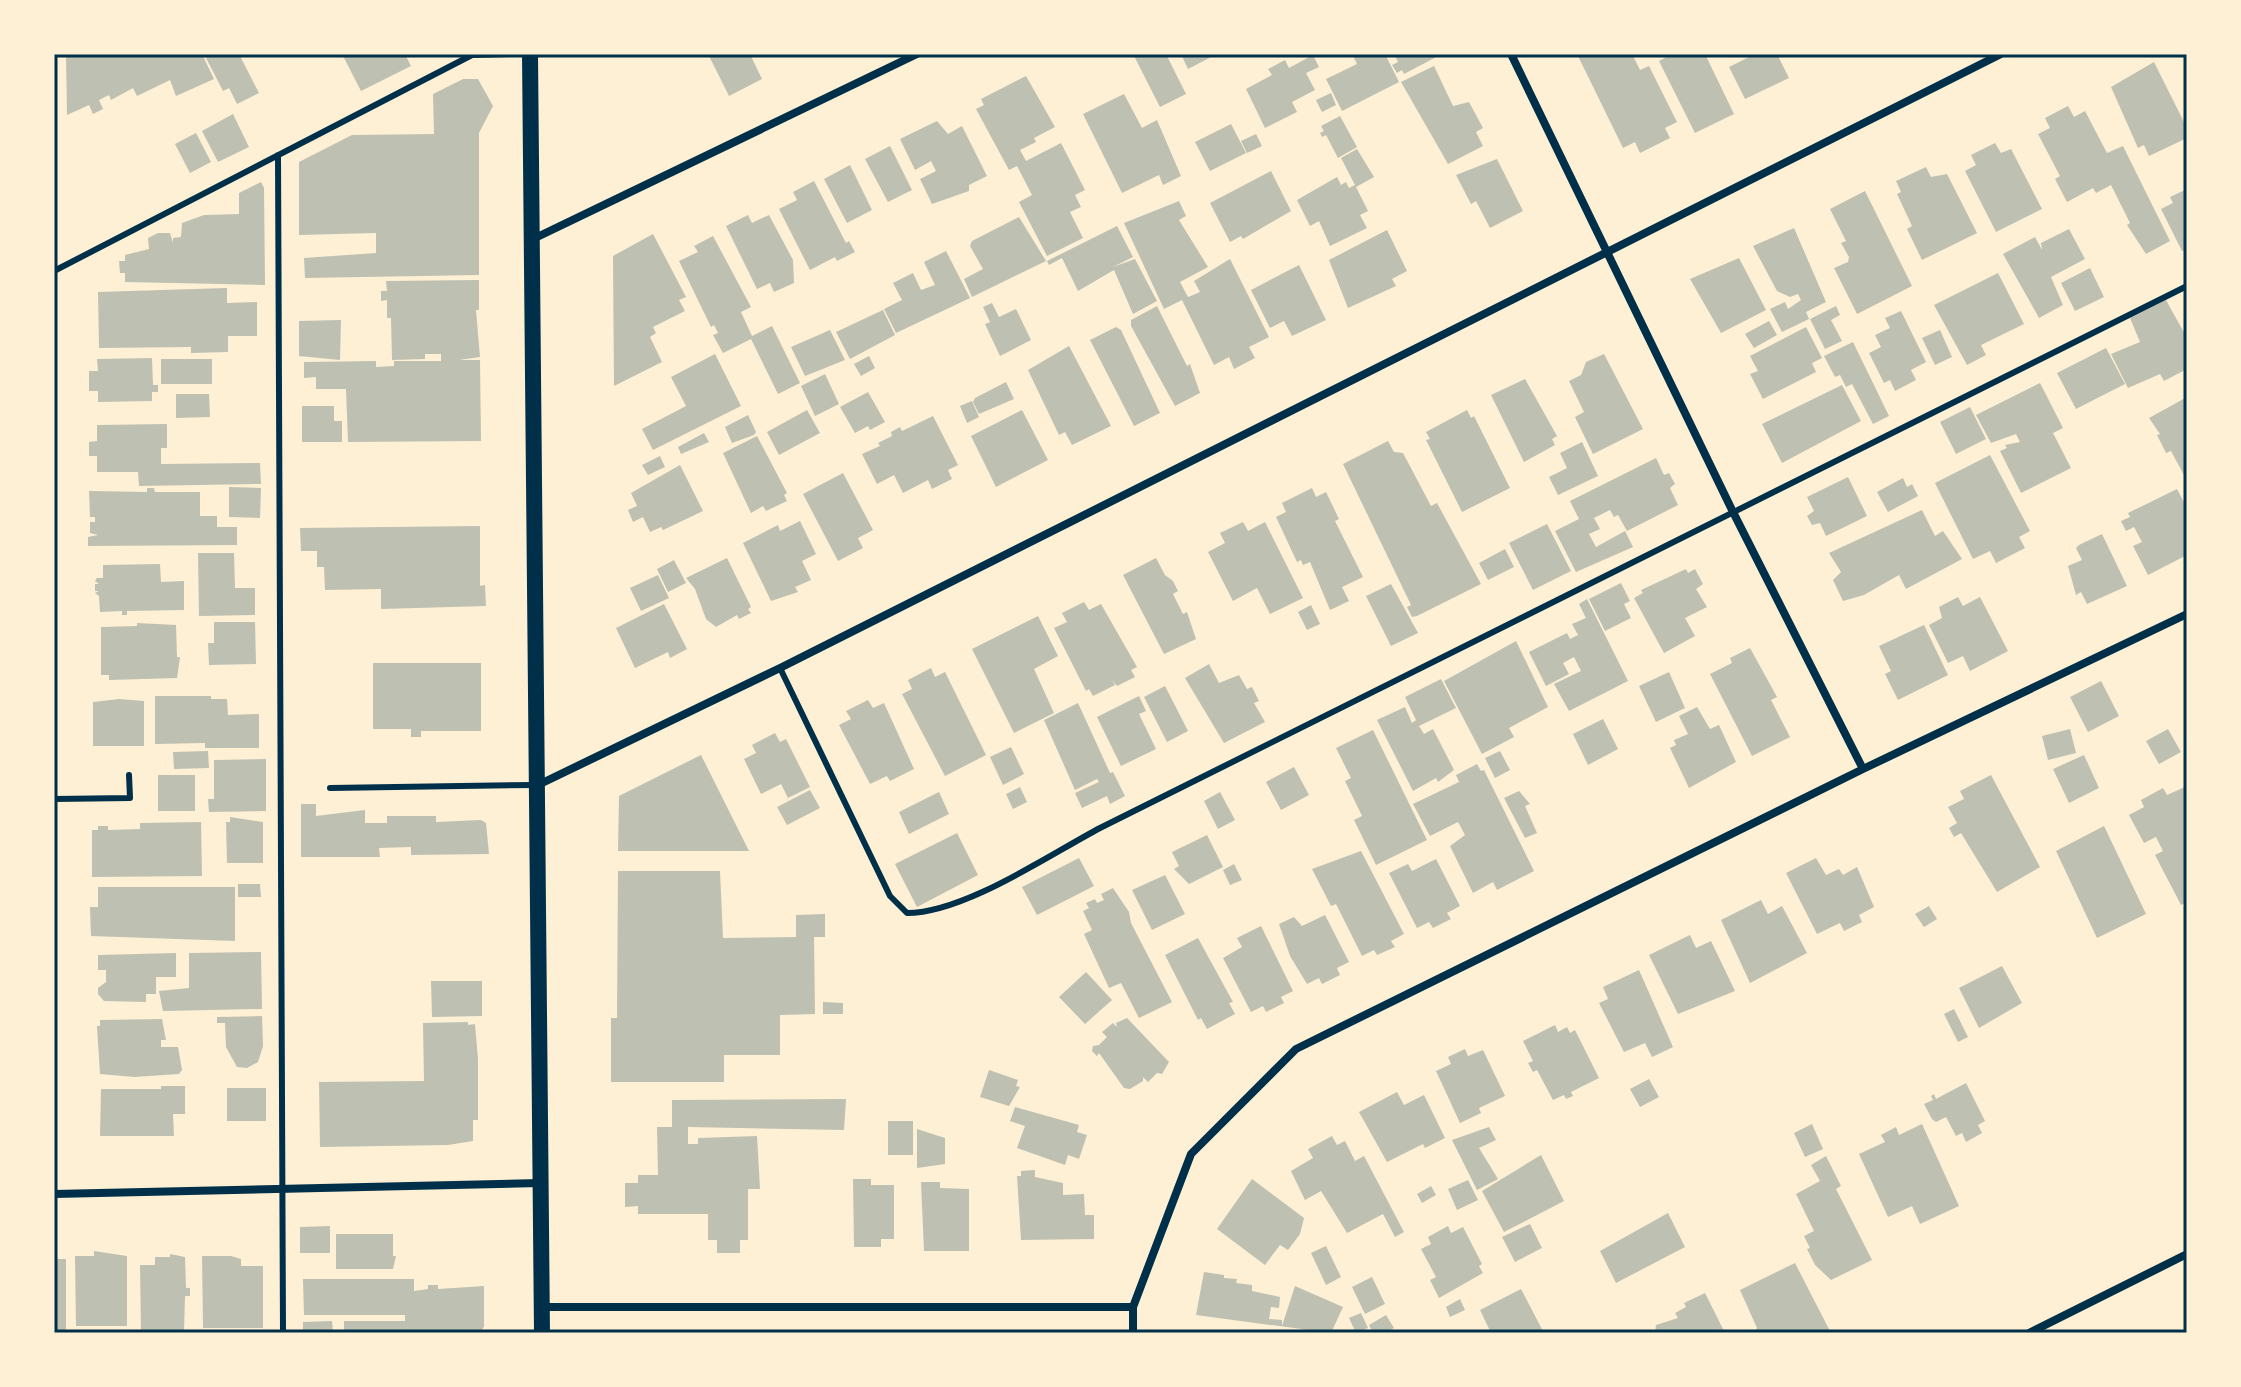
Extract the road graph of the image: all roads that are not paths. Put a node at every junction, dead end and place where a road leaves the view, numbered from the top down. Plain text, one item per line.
1 (511, 54) edge
2 (530, 54) edge
3 (917, 54) edge
4 (1511, 54) edge
5 (2001, 54) edge
6 (278, 155) junction
7 (532, 239) junction
8 (1608, 254) junction
9 (54, 271) edge
10 (2187, 286) edge
11 (1733, 512) junction
12 (2187, 614) edge
13 (780, 668) junction
14 (1863, 769) junction
15 (129, 775) dead end
16 (537, 785) junction
17 (330, 788) dead end
18 (54, 799) edge
19 (540, 1183) junction
20 (283, 1189) junction
21 (54, 1194) edge
22 (2187, 1254) edge
23 (541, 1307) junction
24 (1133, 1307) junction
25 (283, 1333) edge
26 (542, 1333) edge
27 (1133, 1333) edge
28 (2029, 1333) edge

1 - 6 lane
2 - 7 main road
3 - 7 street
4 - 8 street
5 - 8 street
6 - 9 lane
6 - 20 lane
7 - 16 main road
8 - 11 street
8 - 13 street
10 - 11 lane
11 - 13 lane
11 - 14 street
12 - 14 street
13 - 16 street
14 - 24 street
15 - 18 lane
16 - 17 lane
16 - 19 main road
19 - 20 street
19 - 23 main road
20 - 21 street
20 - 25 lane
22 - 28 street
23 - 24 street
23 - 26 main road
24 - 27 street

